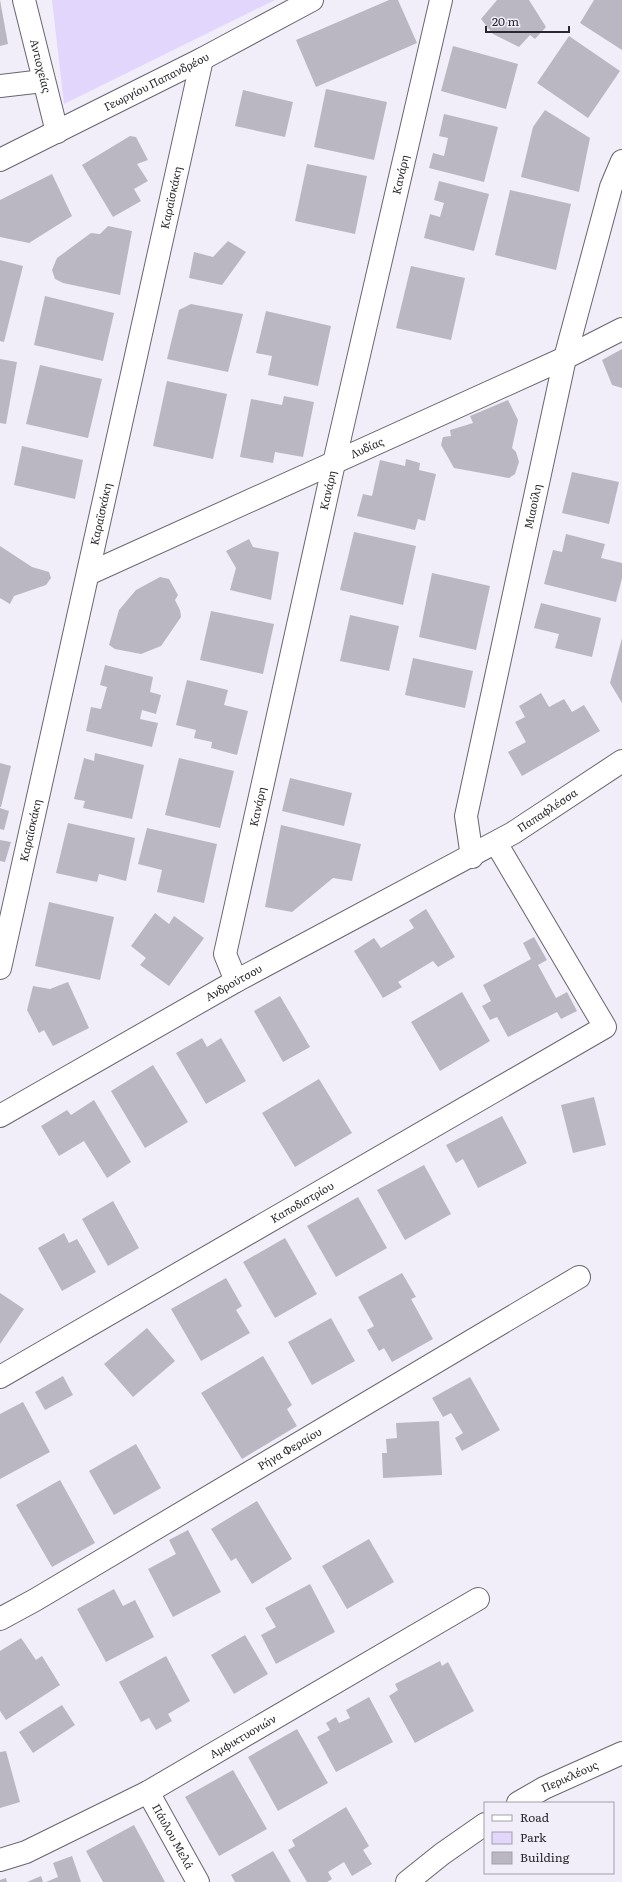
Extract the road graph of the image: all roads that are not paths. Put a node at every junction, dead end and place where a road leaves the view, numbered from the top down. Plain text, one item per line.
1 (24, 0) edge
2 (312, 0) edge
3 (441, 0) edge
4 (202, 59) junction
5 (43, 81) junction
6 (0, 86) edge
7 (57, 132) junction
8 (0, 160) edge
9 (622, 161) edge
10 (622, 329) edge
11 (565, 358) junction
12 (334, 463) junction
13 (88, 574) junction
14 (622, 761) edge
15 (496, 843) junction
16 (472, 857) junction
17 (0, 968) edge
18 (236, 981) junction
19 (0, 1116) edge
20 (579, 1277) dead end
21 (0, 1377) edge
22 (478, 1599) dead end
23 (0, 1619) edge
24 (622, 1753) edge
25 (148, 1792) junction
26 (520, 1802) edge
27 (484, 1825) edge
28 (0, 1860) edge
29 (198, 1882) edge
30 (407, 1882) edge

1 - 5 street, Αντιοχείας
2 - 4 street, Γεωργίου Παπανδρέου
3 - 12 street, Κανάρη
4 - 7 street, Γεωργίου Παπανδρέου
4 - 13 street, Καραϊσκάκη
5 - 6 street
5 - 7 street, Αντιοχείας
7 - 8 street, Γεωργίου Παπανδρέου
9 - 11 street, Μιαούλη
10 - 11 street, Λυδίας
11 - 12 street, Λυδίας
11 - 16 street, Μιαούλη
12 - 13 street, Λυδίας
12 - 18 street, Κανάρη
13 - 17 street, Καραϊσκάκη
14 - 15 street, Παπαφλέσσα
15 - 16 street, Παπαφλέσσα
15 - 21 street, Καποδιστρίου
16 - 18 street, Ανδρούτσου
18 - 19 street, Ανδρούτσου
20 - 23 street, Ρήγα Φεραίου
22 - 25 street, Αμφικτυονιών
24 - 26 street, Περικλέους
25 - 28 street, Αμφικτυονιών
25 - 29 street, Πάυλου Μελά
27 - 30 street

